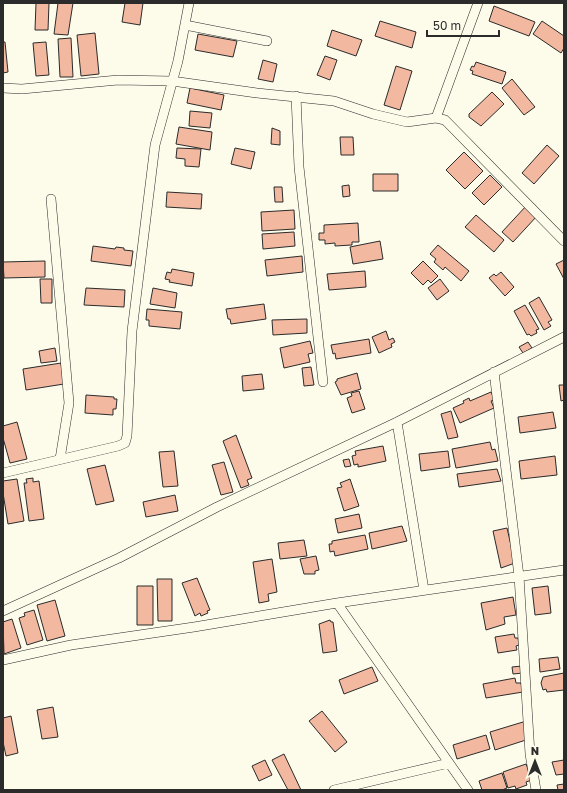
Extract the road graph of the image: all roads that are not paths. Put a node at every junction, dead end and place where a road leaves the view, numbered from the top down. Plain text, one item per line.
1 (189, 3) edge
2 (478, 3) edge
3 (185, 25) junction
4 (266, 41) dead end
5 (172, 81) junction
6 (3, 88) edge
7 (296, 96) junction
8 (436, 118) junction
9 (51, 199) dead end
10 (564, 241) edge
11 (564, 337) edge
12 (494, 372) junction
13 (323, 382) dead end
14 (397, 422) junction
15 (60, 459) junction
16 (3, 473) edge
17 (564, 570) edge
18 (519, 576) junction
19 (424, 590) junction
20 (337, 603) junction
21 (3, 611) edge
22 (3, 660) edge
23 (449, 763) junction
24 (334, 790) edge
25 (468, 790) edge
26 (536, 790) edge

1 - 3 street
2 - 8 street
3 - 4 street
3 - 5 street
5 - 6 street
5 - 7 street
5 - 15 street
7 - 8 street
7 - 13 street
8 - 10 street
9 - 15 street
11 - 12 street
12 - 14 street
12 - 18 street
14 - 19 street
14 - 21 street
15 - 16 street
17 - 18 street
18 - 19 street
18 - 26 street
19 - 20 street
20 - 22 street
20 - 23 street
23 - 24 street
23 - 25 street

